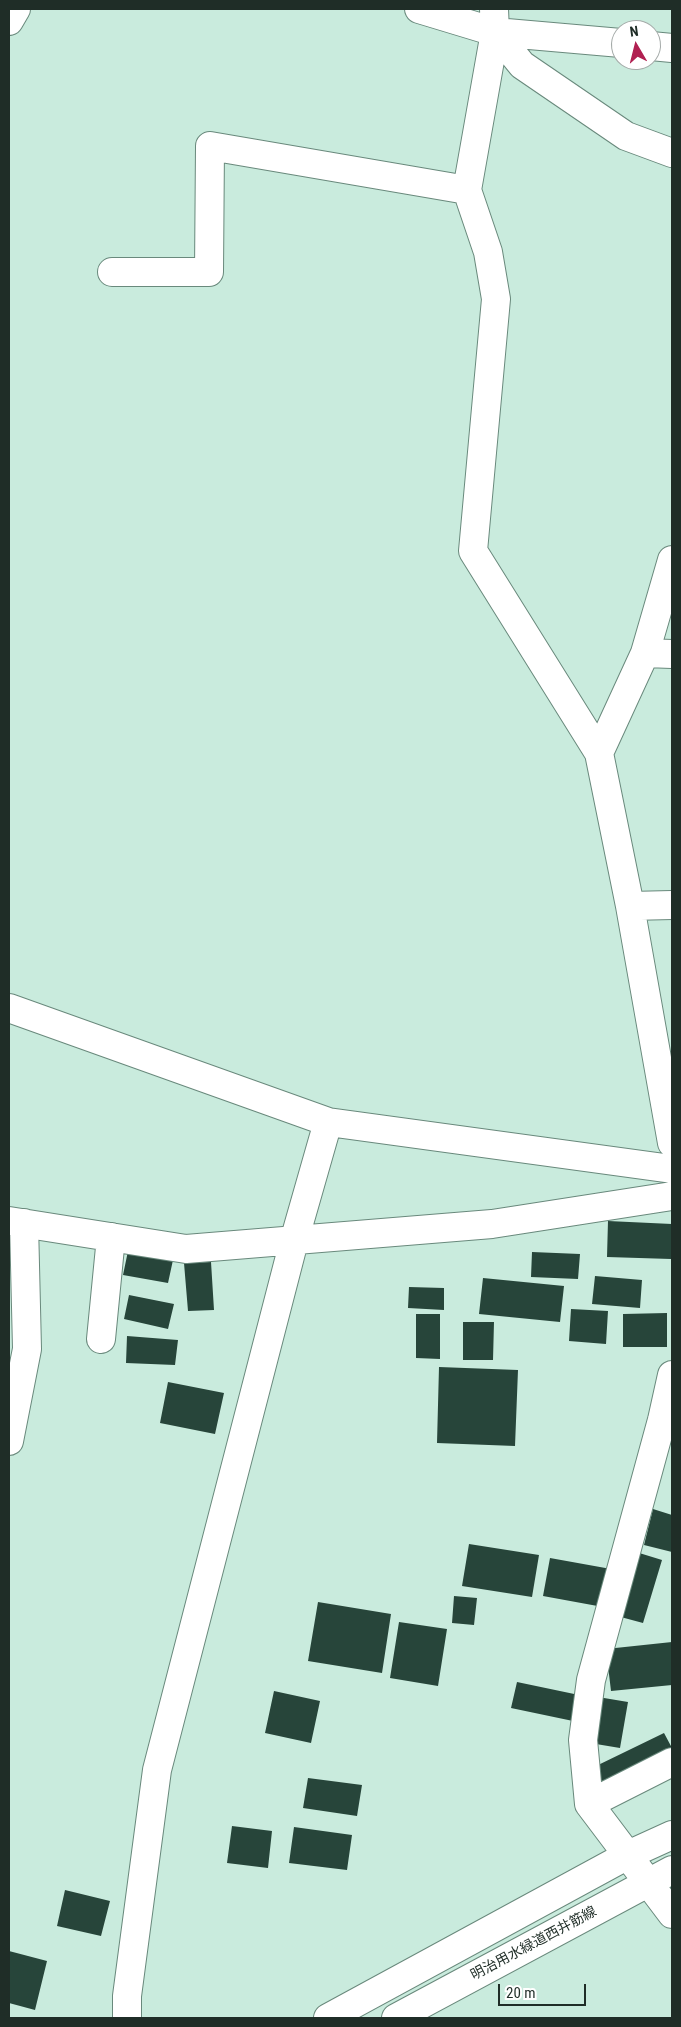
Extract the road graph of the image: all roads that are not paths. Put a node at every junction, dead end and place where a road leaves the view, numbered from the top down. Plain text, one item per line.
1 (16, 9) edge
2 (419, 9) edge
3 (494, 20) edge
4 (9, 21) edge
5 (611, 42) edge
6 (672, 153) edge
7 (467, 190) junction
8 (112, 272) dead end
9 (672, 560) edge
10 (644, 653) junction
11 (672, 654) edge
12 (599, 753) junction
13 (672, 905) edge
14 (630, 906) junction
15 (9, 1008) edge
16 (328, 1122) junction
17 (672, 1143) edge
18 (672, 1169) edge
19 (672, 1196) edge
20 (17, 1222) edge
21 (111, 1237) junction
22 (294, 1241) junction
23 (101, 1339) dead end
24 (672, 1375) edge
25 (667, 1420) edge
26 (9, 1441) edge
27 (672, 1762) edge
28 (589, 1804) junction
29 (672, 1835) edge
30 (638, 1870) junction
31 (672, 1870) edge
32 (672, 1914) edge
33 (127, 2018) edge
34 (328, 2018) edge
35 (396, 2018) edge

1 - 4 street
2 - 3 street
3 - 5 street
3 - 6 street
3 - 7 street
7 - 8 street
7 - 12 street
9 - 10 street
10 - 11 street
10 - 12 street
12 - 14 street
13 - 14 street
14 - 17 street
15 - 16 street
16 - 18 street
16 - 22 street
19 - 22 street
20 - 21 street
20 - 26 street
21 - 22 street
21 - 23 street
22 - 33 street
24 - 25 street
25 - 28 street
27 - 28 street
28 - 30 street
29 - 30 street
30 - 31 street, 明治用水緑道西井筋線
30 - 32 street
30 - 34 street
30 - 35 street, 明治用水緑道西井筋線

